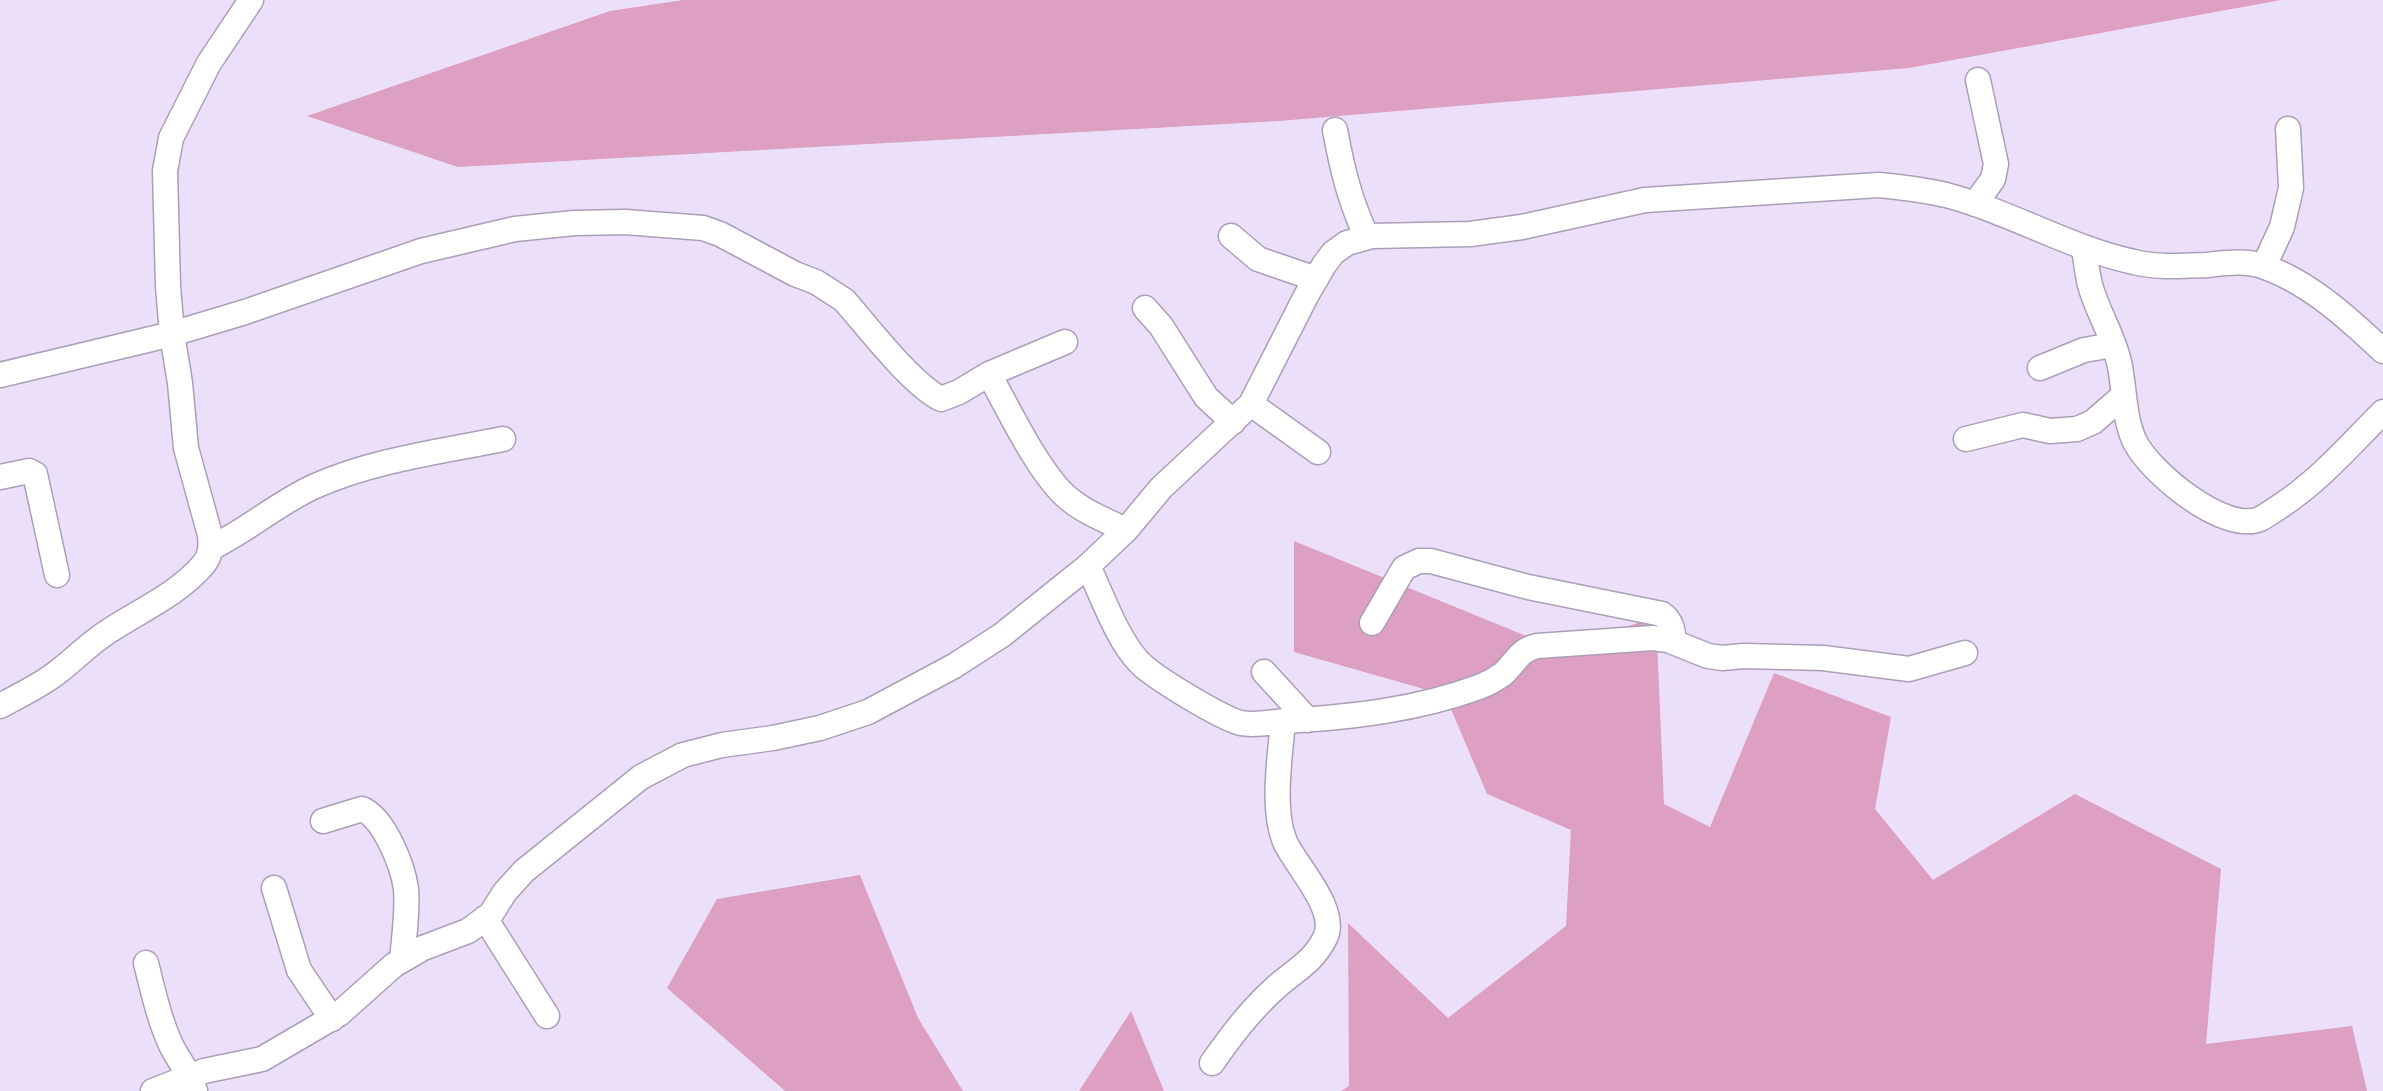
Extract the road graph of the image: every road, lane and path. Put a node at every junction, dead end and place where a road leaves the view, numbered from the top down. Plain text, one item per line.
1 (251, 0) edge
2 (1978, 80) dead end
3 (2289, 129) dead end
4 (1335, 130) dead end
5 (1975, 204) junction
6 (1231, 236) dead end
7 (1367, 237) junction
8 (2084, 249) junction
9 (2264, 266) junction
10 (1316, 279) junction
11 (1145, 308) dead end
12 (172, 334) junction
13 (1065, 342) dead end
14 (2113, 345) junction
15 (2383, 351) edge
16 (2040, 368) dead end
17 (988, 374) junction
18 (0, 375) edge
19 (2124, 395) junction
20 (1251, 404) junction
21 (2383, 412) edge
22 (1233, 422) junction
23 (503, 439) dead end
24 (1966, 439) dead end
25 (1318, 452) dead end
26 (0, 477) edge
27 (1126, 530) junction
28 (211, 548) junction
29 (1088, 566) junction
30 (57, 575) dead end
31 (1372, 623) dead end
32 (1674, 642) junction
33 (1965, 653) dead end
34 (1264, 672) dead end
35 (0, 706) edge
36 (1308, 720) junction
37 (1283, 721) junction
38 (323, 821) dead end
39 (274, 888) dead end
40 (485, 918) junction
41 (402, 960) junction
42 (146, 963) dead end
43 (547, 1016) dead end
44 (332, 1019) junction
45 (1212, 1063) dead end
46 (193, 1084) edge
47 (153, 1091) edge

1 - 12 street
2 - 5 street
3 - 9 street
4 - 7 street
5 - 7 street
5 - 8 street
6 - 10 street
7 - 10 street
8 - 9 street
8 - 14 street
9 - 15 street
10 - 20 street
11 - 22 street
12 - 17 street
12 - 18 street
12 - 28 street
13 - 17 street
14 - 16 street
14 - 19 street
17 - 27 street
19 - 21 street
19 - 24 street
20 - 22 street
20 - 25 street
22 - 27 street
23 - 28 street
26 - 30 street
27 - 29 street
28 - 35 street
29 - 37 street
29 - 40 street
31 - 32 street
32 - 33 street
32 - 36 street
34 - 36 street
36 - 37 street
37 - 45 street
38 - 41 street
39 - 44 street
40 - 41 street
40 - 43 street
41 - 44 street
42 - 46 street
44 - 46 street
46 - 47 street

